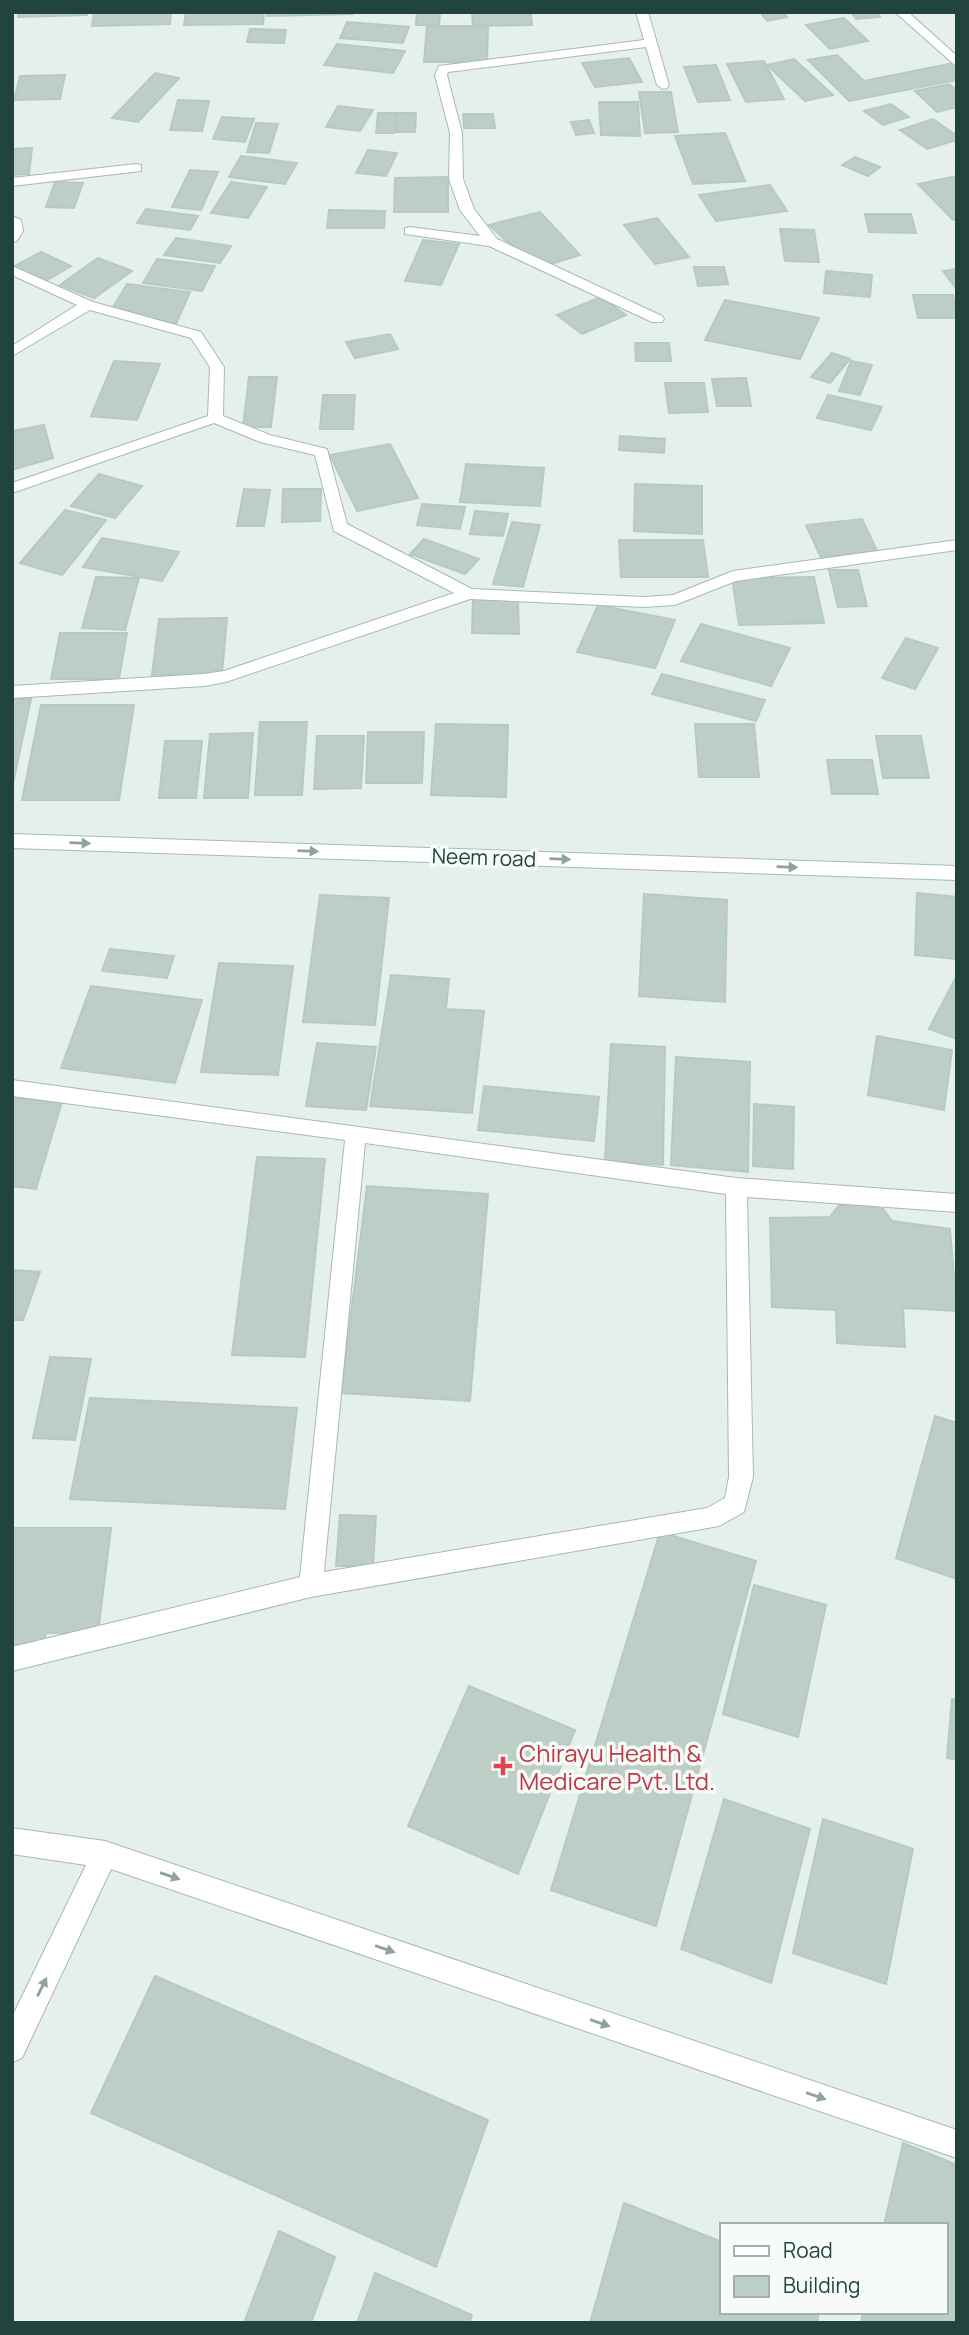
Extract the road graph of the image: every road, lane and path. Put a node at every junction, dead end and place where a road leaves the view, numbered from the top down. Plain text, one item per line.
1 (642, 12) edge
2 (901, 12) edge
3 (651, 43) junction
4 (957, 63) edge
5 (663, 85) dead end
6 (136, 168) dead end
7 (12, 181) edge
8 (12, 220) edge
9 (410, 231) dead end
10 (12, 238) edge
11 (492, 243) junction
12 (12, 270) edge
13 (88, 305) junction
14 (657, 319) dead end
15 (12, 352) edge
16 (215, 418) junction
17 (12, 488) edge
18 (957, 545) edge
19 (469, 594) junction
20 (12, 692) edge
21 (12, 841) edge
22 (957, 873) edge
23 (12, 1088) edge
24 (356, 1133) junction
25 (736, 1187) junction
26 (957, 1202) edge
27 (311, 1586) junction
28 (12, 1660) edge
29 (12, 1841) edge
30 (105, 1854) junction
31 (12, 2048) edge
32 (957, 2144) edge

1 - 3 street
2 - 4 street
3 - 5 street
3 - 11 street
6 - 7 street
8 - 10 street
9 - 11 street
11 - 14 street
12 - 13 street
13 - 15 street
13 - 16 street
16 - 17 street
16 - 19 street
18 - 19 street
19 - 20 street
21 -> 22 street, Neem road
23 - 24 street
24 - 25 street
24 - 27 street
25 - 26 street
25 - 27 street
27 - 28 street
29 - 30 street
31 -> 30 street
30 -> 32 street

